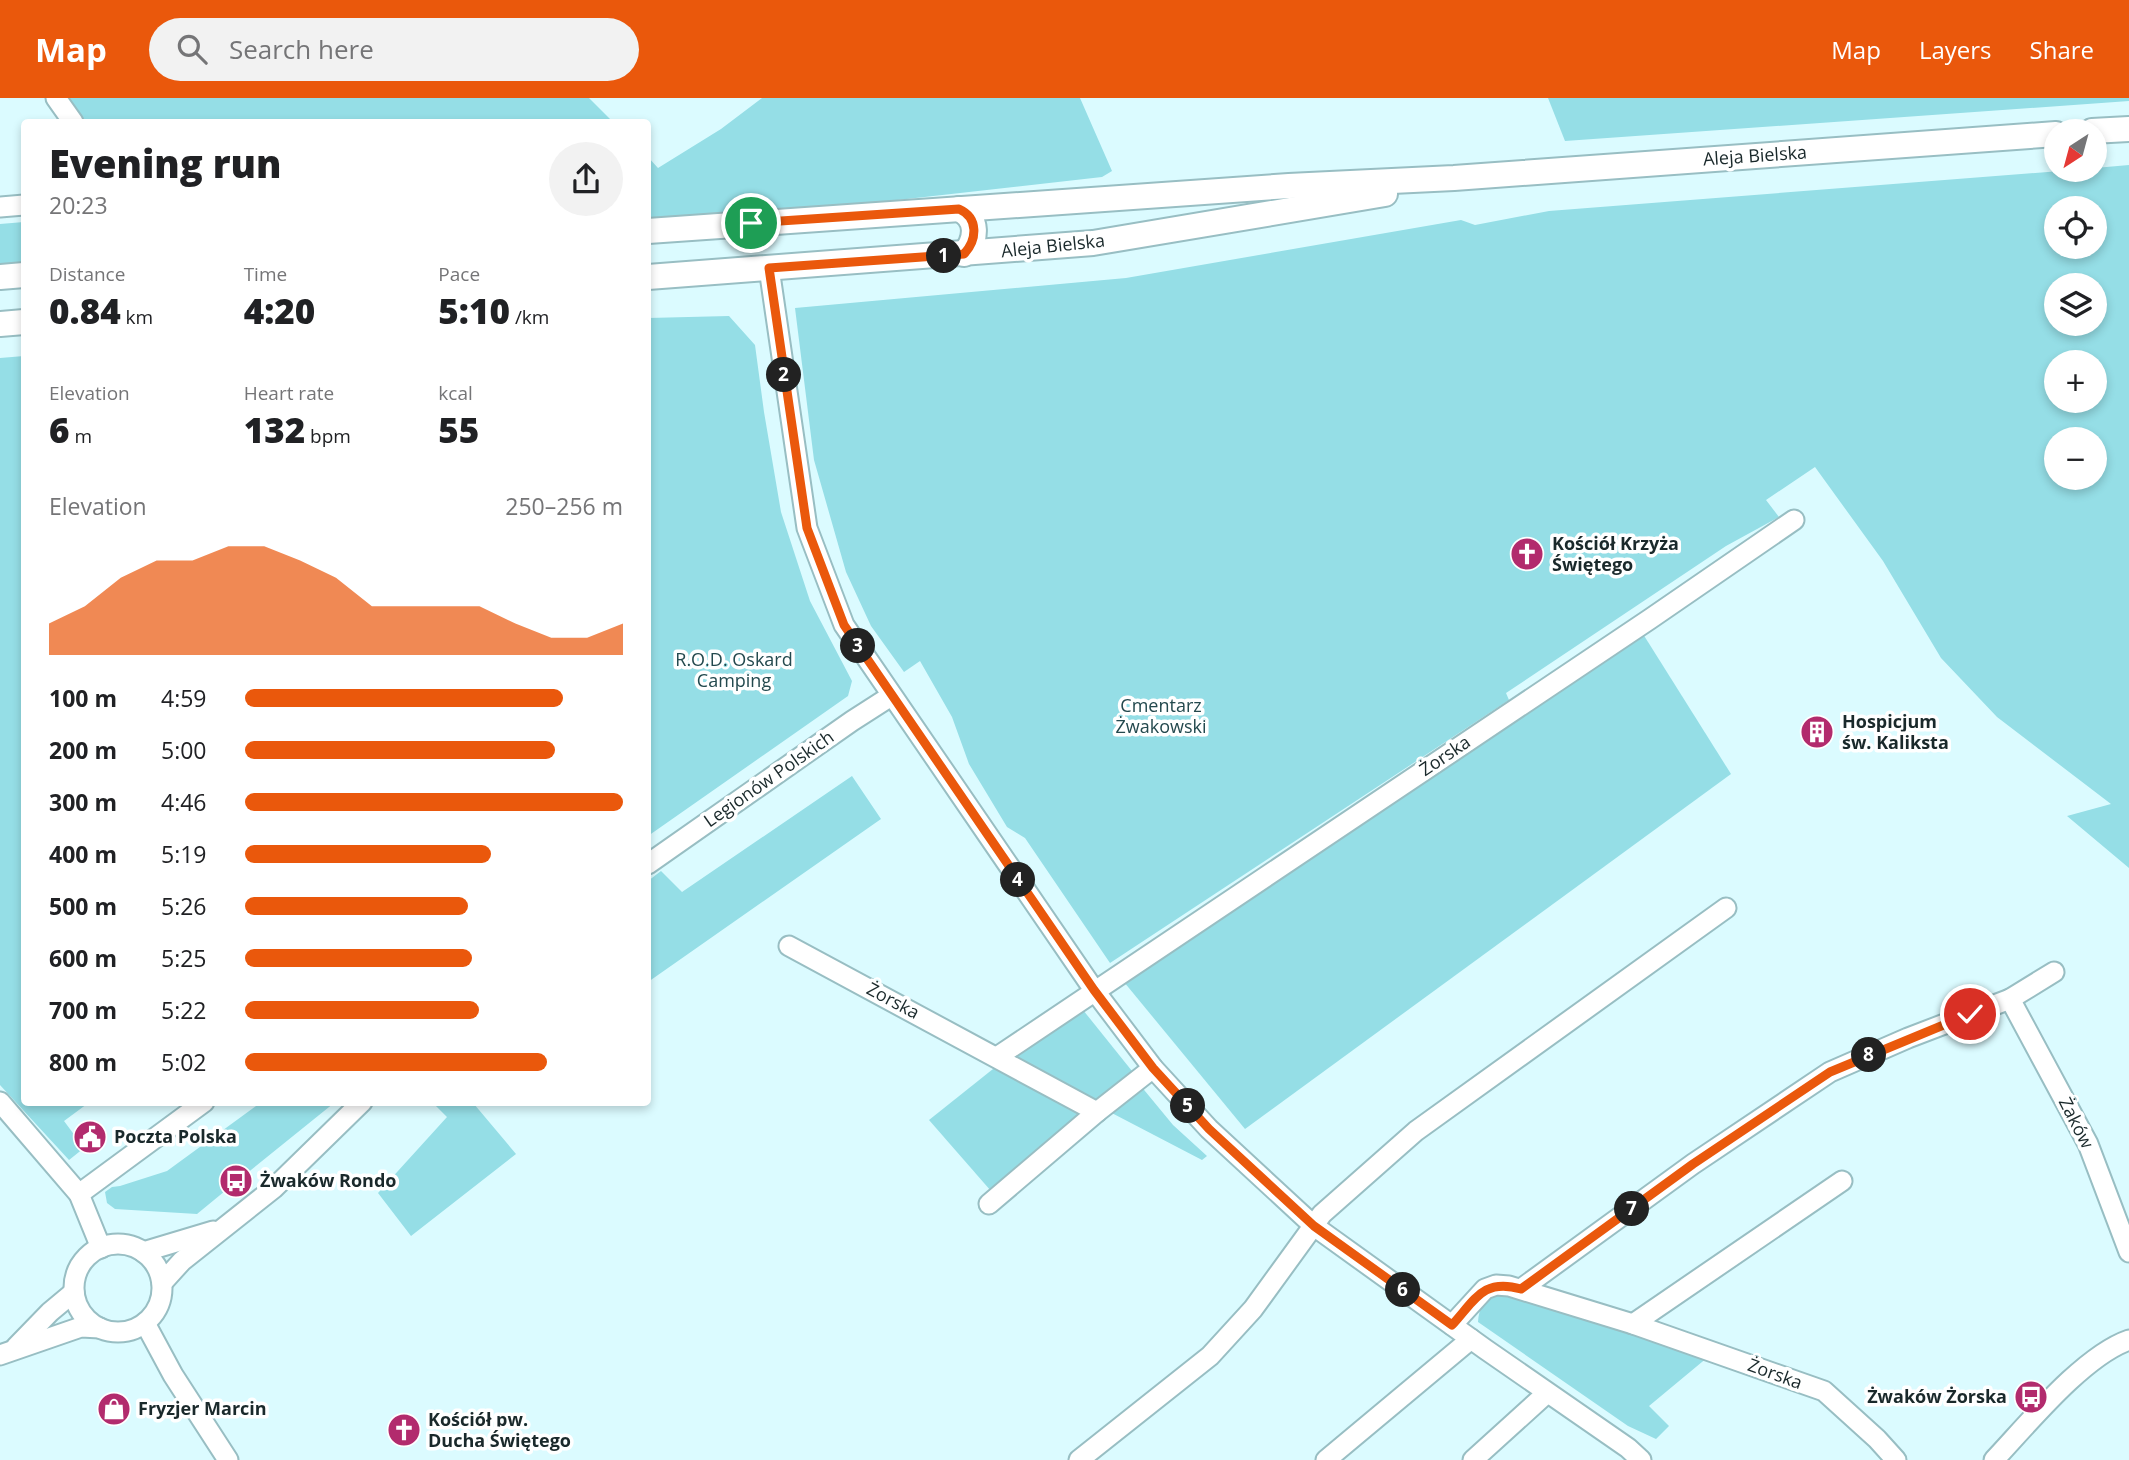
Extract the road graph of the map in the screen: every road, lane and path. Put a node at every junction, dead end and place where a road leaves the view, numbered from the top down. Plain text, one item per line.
1 (56, 98) edge
2 (71, 119) edge
3 (2129, 129) edge
4 (2107, 130) edge
5 (2044, 135) edge
6 (1454, 178) junction
7 (21, 205) edge
8 (0, 207) edge
9 (959, 209) junction
10 (651, 231) edge
11 (964, 254) junction
12 (769, 268) junction
13 (21, 275) edge
14 (651, 276) edge
15 (0, 277) edge
16 (21, 322) edge
17 (0, 324) edge
18 (1794, 520) dead end
19 (891, 696) junction
20 (651, 862) edge
21 (1726, 908) dead end
22 (789, 946) dead end
23 (2054, 972) dead end
24 (1094, 990) junction
25 (2010, 999) junction
26 (997, 1057) junction
27 (1153, 1068) junction
28 (0, 1102) edge
29 (199, 1106) edge
30 (358, 1106) edge
31 (1097, 1112) junction
32 (1842, 1181) dead end
33 (81, 1199) junction
34 (989, 1204) dead end
35 (1314, 1226) junction
36 (221, 1229) junction
37 (94, 1252) junction
38 (143, 1252) junction
39 (2129, 1252) edge
40 (162, 1283) junction
41 (1521, 1289) junction
42 (74, 1292) junction
43 (1633, 1324) junction
44 (1452, 1325) junction
45 (139, 1326) junction
46 (100, 1328) junction
47 (1471, 1339) junction
48 (2129, 1340) edge
49 (6, 1353) edge
50 (1547, 1393) junction
51 (228, 1460) edge
52 (1079, 1460) edge
53 (1326, 1460) edge
54 (1472, 1460) edge
55 (1641, 1460) edge
56 (1896, 1460) edge
57 (1994, 1460) edge

1 - 2 street
3 - 4 street
5 - 6 street, Aleja Bielska
6 - 9 street, Aleja Bielska
6 - 11 street, Aleja Bielska
7 - 8 street
9 - 10 street, Aleja Bielska
9 - 11 street
11 - 12 street, Aleja Bielska
12 - 14 street, Aleja Bielska
12 - 19 street
13 - 15 street
16 - 17 street
18 - 24 street, Żorska
19 - 20 street, Legionów Polskich
19 - 24 street
21 - 35 street
22 - 26 street, Żorska
23 - 25 street
24 - 26 street, Żorska
24 - 27 street
25 - 39 street, Żaków
25 - 41 street
26 - 31 street, Żorska
27 - 31 street
27 - 35 street
28 - 33 street
29 - 33 street
30 - 36 street
31 - 34 street
32 - 43 street
33 - 37 street
35 - 44 street
35 - 52 street
36 - 38 street
36 - 40 street
37 - 38 street
37 - 42 street
38 - 40 street
40 - 45 street
41 - 43 street, Żorska
41 - 44 street, Żorska
42 - 46 street
42 - 49 street
43 - 56 street, Żorska
44 - 47 street
45 - 46 street
45 - 51 street
46 - 49 street
47 - 50 street
47 - 53 street
48 - 57 street
50 - 54 street
50 - 55 street

